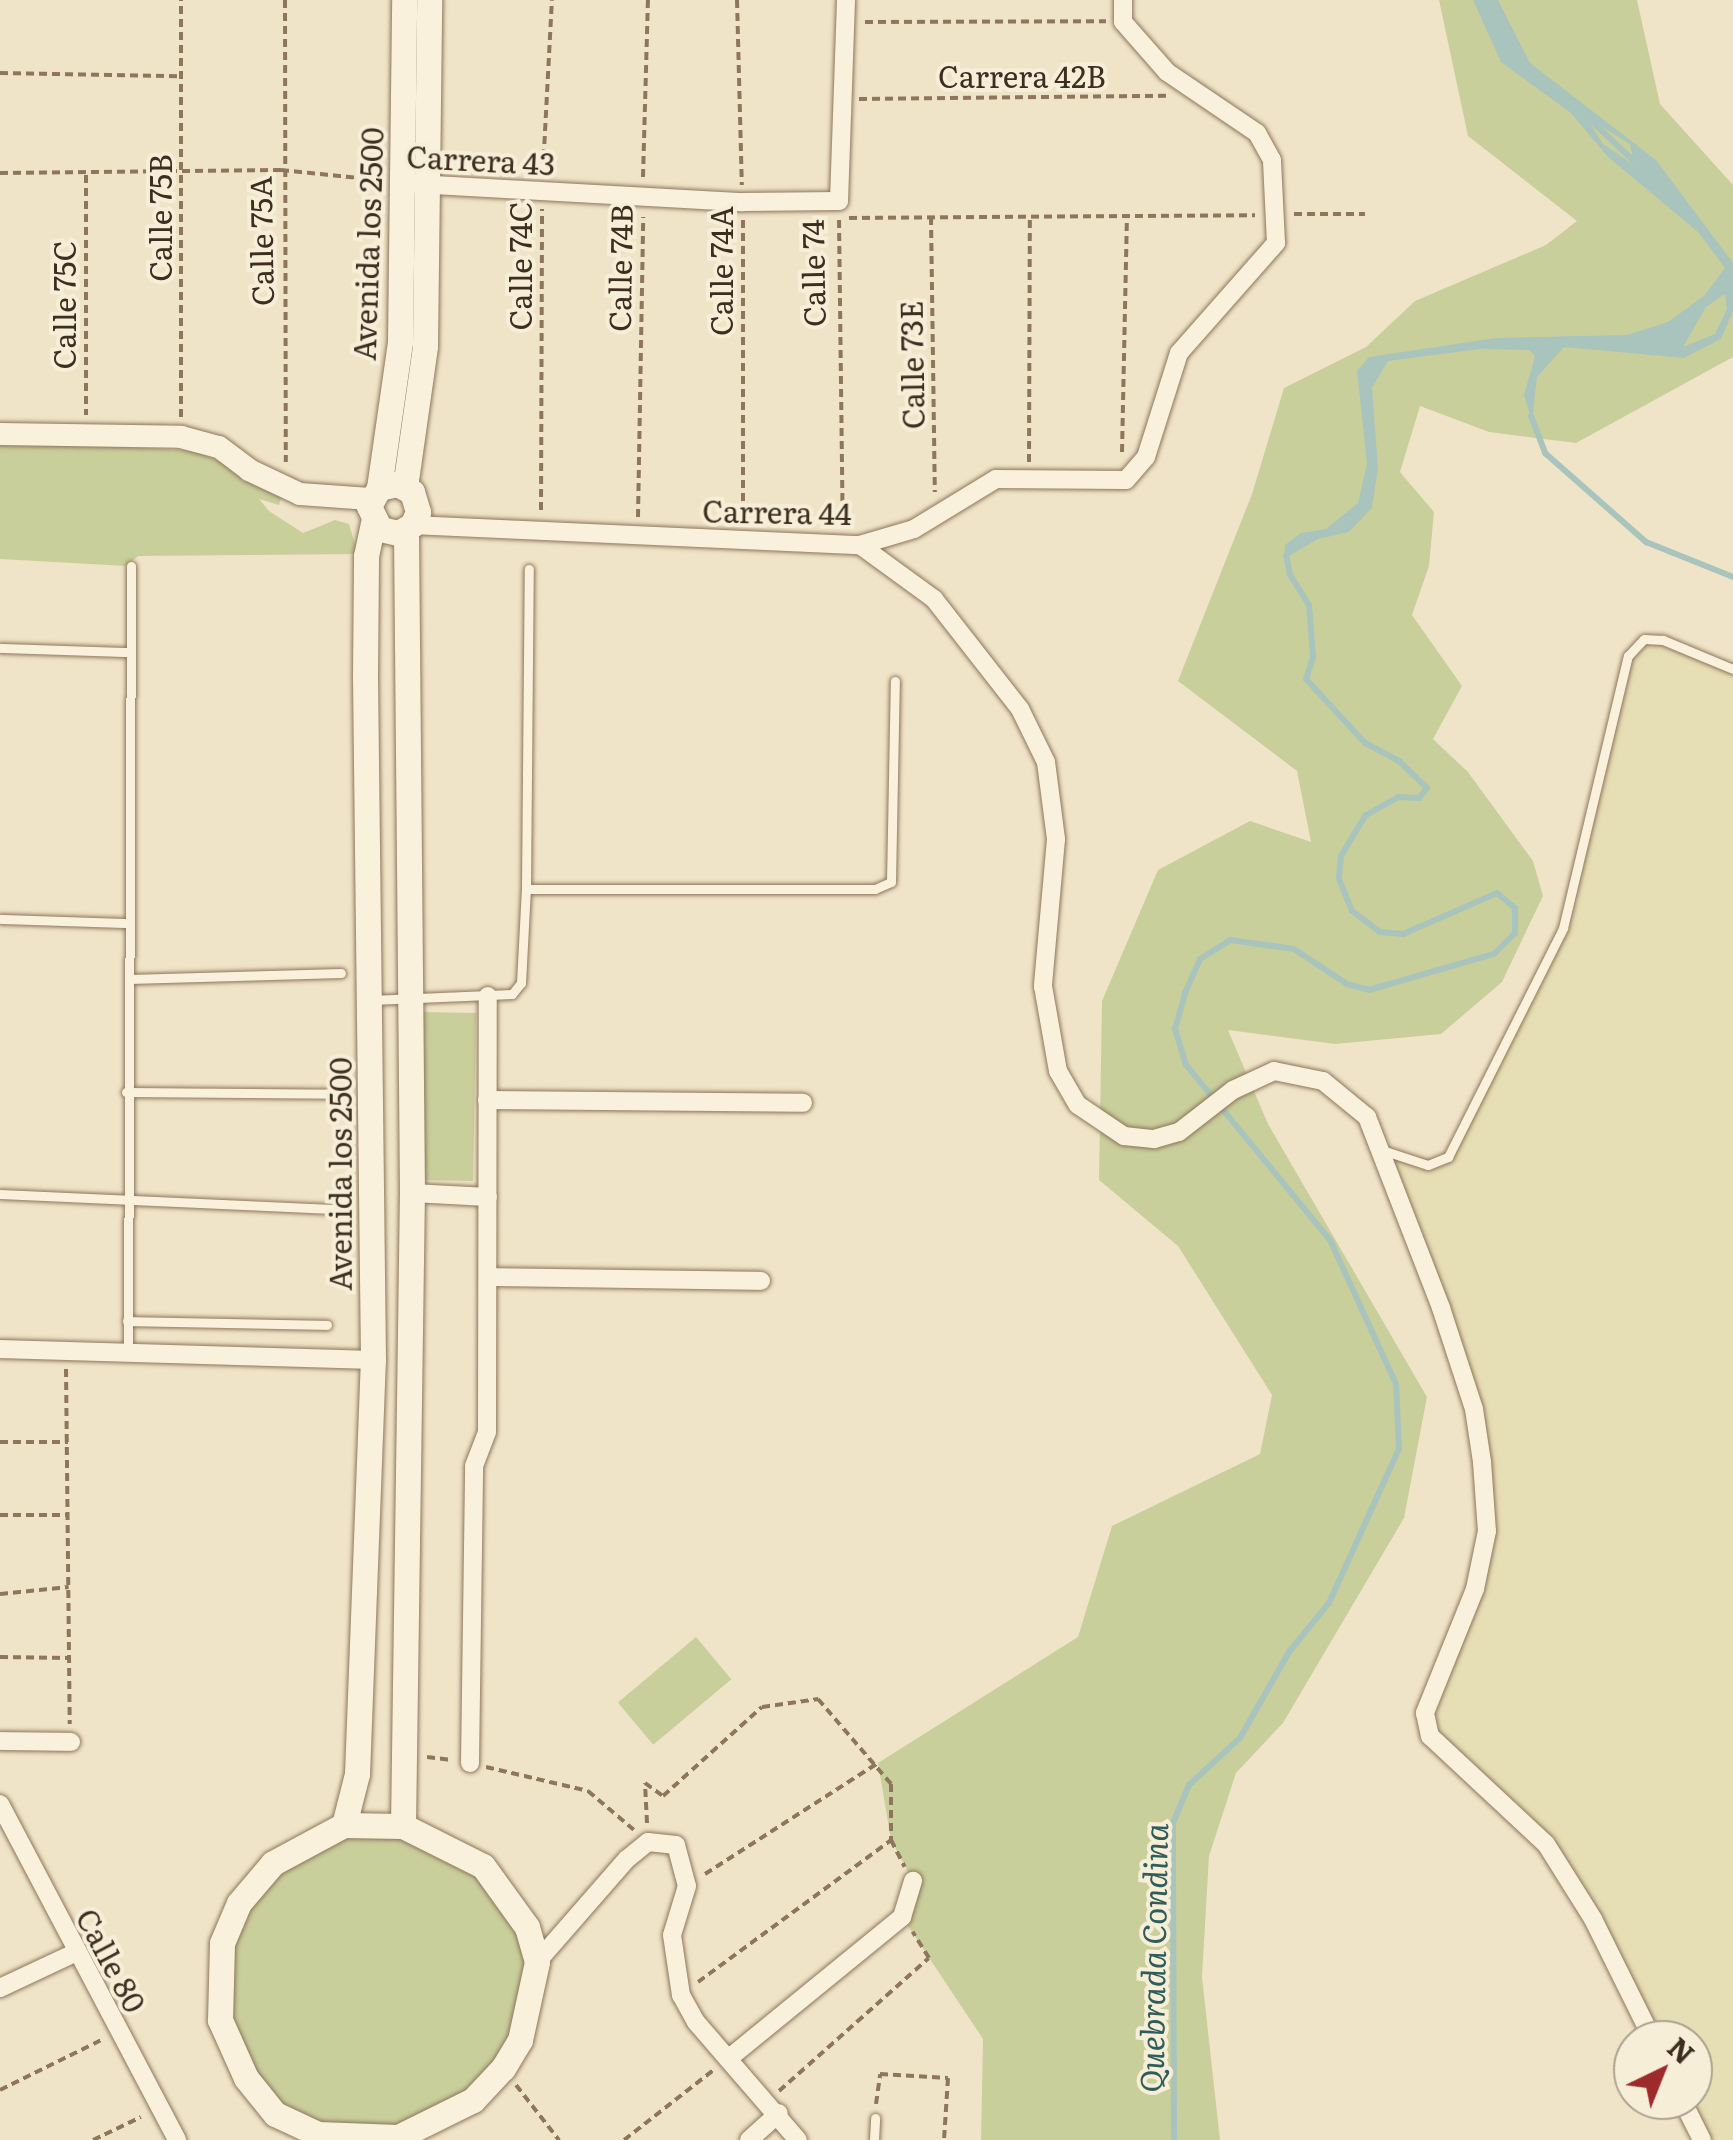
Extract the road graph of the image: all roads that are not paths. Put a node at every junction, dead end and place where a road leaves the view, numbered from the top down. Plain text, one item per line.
1 (404, 0) edge
2 (430, 0) edge
3 (846, 0) edge
4 (1123, 0) edge
5 (402, 183) junction
6 (430, 185) junction
7 (839, 210) joint
8 (0, 434) edge
9 (406, 487) junction
10 (369, 504) junction
11 (409, 527) junction
12 (851, 545) junction
13 (132, 566) dead end
14 (528, 569) dead end
15 (0, 648) edge
16 (127, 652) junction
17 (1733, 669) edge
18 (895, 681) dead end
19 (526, 890) junction
20 (0, 918) edge
21 (127, 923) junction
22 (341, 973) dead end
23 (129, 979) junction
24 (488, 996) junction
25 (370, 1000) junction
26 (406, 1000) junction
27 (126, 1092) junction
28 (336, 1094) dead end
29 (486, 1100) junction
30 (803, 1103) dead end
31 (1382, 1150) junction
32 (412, 1193) junction
33 (0, 1194) edge
34 (488, 1197) junction
35 (124, 1198) junction
36 (333, 1210) dead end
37 (488, 1277) junction
38 (760, 1281) dead end
39 (127, 1321) junction
40 (327, 1325) dead end
41 (0, 1349) edge
42 (128, 1354) junction
43 (372, 1360) junction
44 (0, 1740) edge
45 (70, 1742) road end
46 (470, 1763) road end
47 (0, 1804) edge
48 (344, 1825) junction
49 (403, 1826) junction
50 (913, 1881) road end
51 (77, 1952) junction
52 (537, 1962) junction
53 (0, 1988) edge
54 (1643, 2020) edge
55 (728, 2059) junction
56 (774, 2107) junction
57 (875, 2118) road end
58 (290, 2132) edge
59 (360, 2139) edge
60 (177, 2140) edge
61 (750, 2140) edge
62 (798, 2140) edge
63 (874, 2140) edge

1 - 5 main road, Avenida los 2500
2 - 6 main road, Avenida los 2500
3 - 7 street, Calle 74
4 - 12 street, Carrera 44
5 - 6 street, Carrera 43
5 - 10 main road, Avenida los 2500
6 - 7 street, Carrera 43
6 - 9 main road, Avenida los 2500
8 - 10 street
9 - 10 main road
9 - 11 main road, Avenida los 2500
10 - 11 main road
10 - 25 main road, Avenida los 2500
11 - 12 street, Carrera 44
11 - 26 main road, Avenida los 2500
12 - 31 street
13 - 16 lane
14 - 19 lane
15 - 16 lane
16 - 21 lane
17 - 31 lane
18 - 19 lane
19 - 24 lane
20 - 21 lane
21 - 23 lane
22 - 23 lane
23 - 27 lane
24 - 26 lane
24 - 29 street
25 - 26 lane
25 - 43 main road, Avenida los 2500
26 - 32 main road, Avenida los 2500
27 - 28 lane
27 - 35 lane
29 - 30 street
29 - 34 street
31 - 54 street
32 - 34 street
32 - 49 main road, Avenida los 2500
33 - 35 lane
34 - 37 street
35 - 36 lane
35 - 39 lane
37 - 38 street
37 - 46 street
39 - 40 lane
39 - 42 lane
41 - 42 street
42 - 43 street
43 - 48 main road, Avenida los 2500
44 - 45 street
47 - 51 street, Calle 80
48 - 49 main road
48 - 58 main road
49 - 52 main road
50 - 55 street
51 - 53 street
51 - 60 street, Calle 80
52 - 55 street
52 - 59 main road
55 - 56 street
56 - 61 street
56 - 62 street
57 - 63 lane
58 - 59 main road

